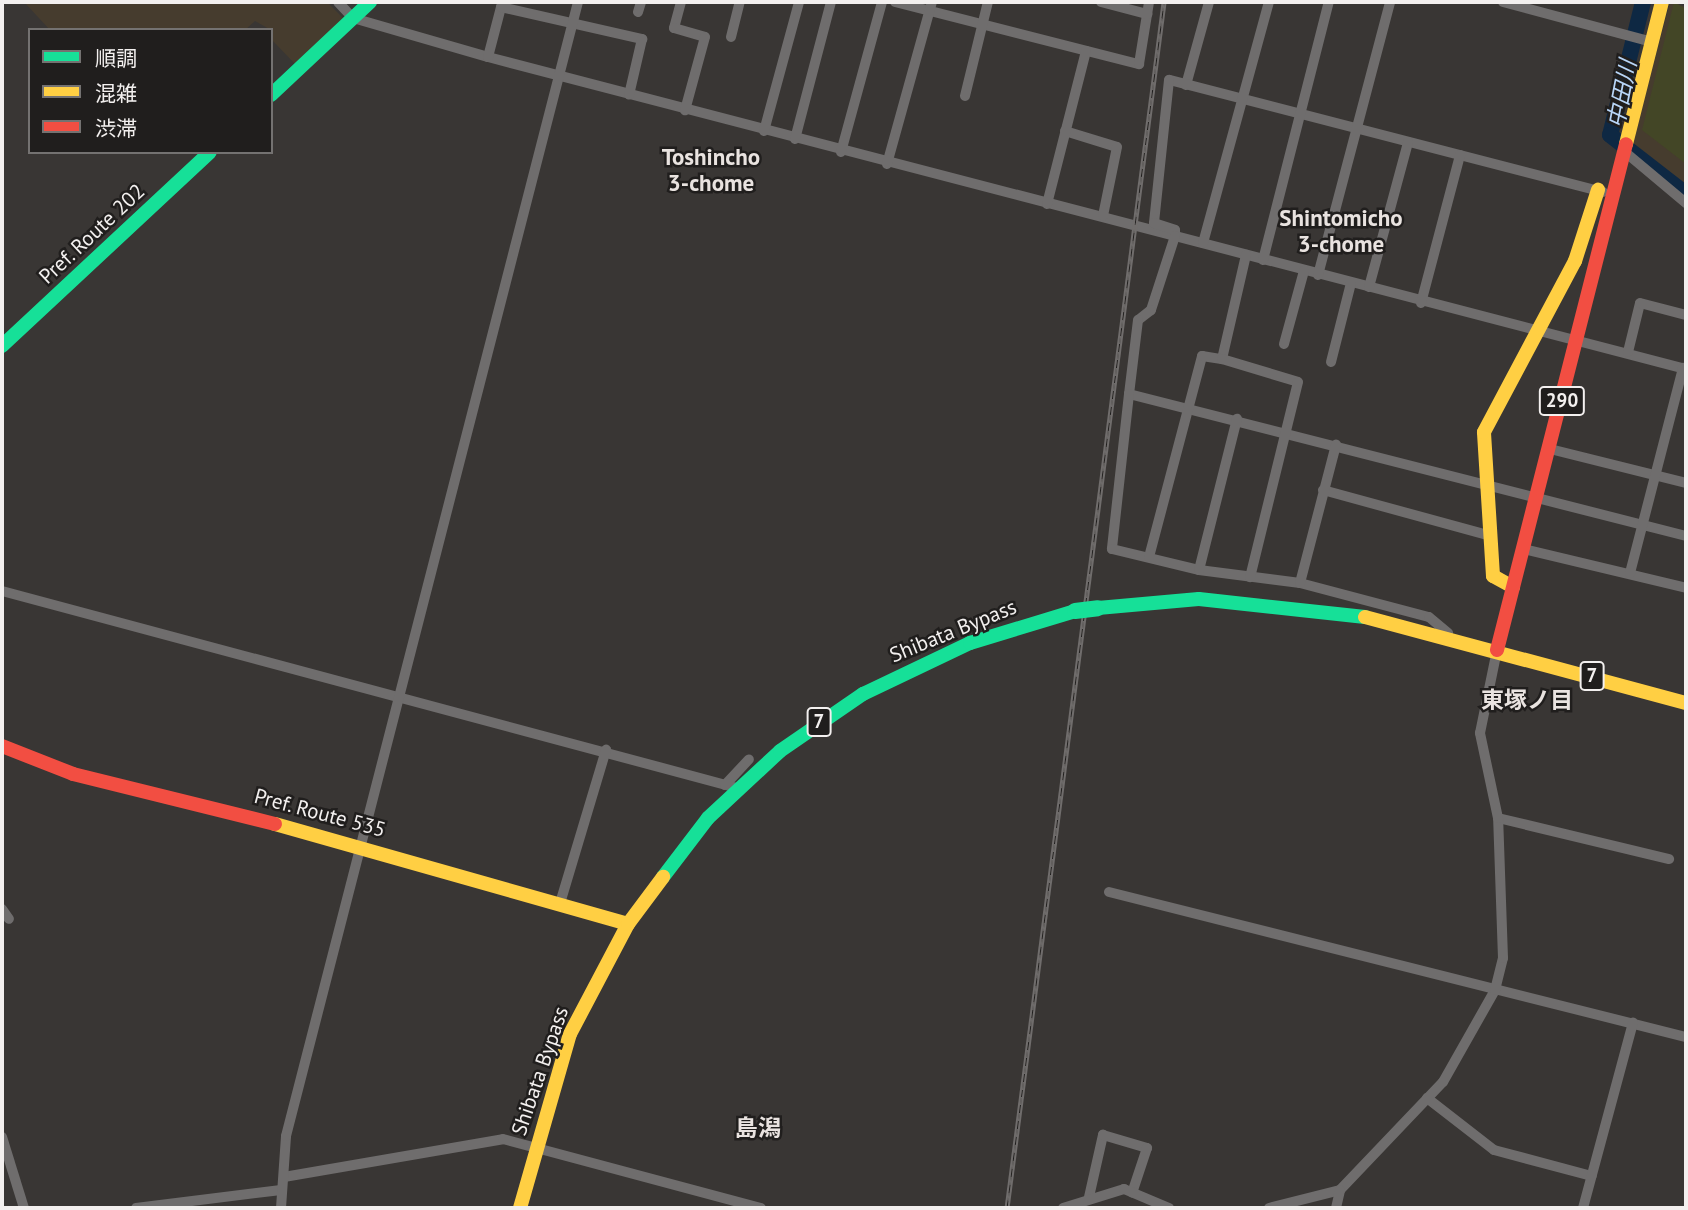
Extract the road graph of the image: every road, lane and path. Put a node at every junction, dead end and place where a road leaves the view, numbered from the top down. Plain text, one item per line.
1 (338, 2) edge
2 (370, 2) edge
3 (578, 2) edge
4 (681, 2) edge
5 (740, 2) edge
6 (799, 2) edge
7 (831, 2) edge
8 (882, 2) edge
9 (895, 2) edge
10 (988, 2) edge
11 (1101, 2) edge
12 (1149, 2) edge
13 (1209, 2) edge
14 (1269, 2) edge
15 (1329, 2) edge
16 (1390, 2) edge
17 (1503, 2) edge
18 (1662, 2) edge
19 (931, 6) edge
20 (1147, 14) junction
21 (353, 18) junction
22 (572, 23) junction
23 (982, 24) junction
24 (731, 37) dead end
25 (1652, 41) junction
26 (1086, 51) junction
27 (488, 57) junction
28 (559, 76) junction
29 (1186, 85) junction
30 (273, 93) edge
31 (629, 95) junction
32 (965, 96) dead end
33 (1242, 99) junction
34 (685, 110) junction
35 (1299, 114) junction
36 (1354, 128) junction
37 (765, 131) junction
38 (1065, 131) junction
39 (795, 139) junction
40 (1408, 142) junction
41 (1626, 145) junction
42 (841, 152) junction
43 (209, 154) edge
44 (1460, 155) junction
45 (887, 164) junction
46 (1606, 192) junction
47 (1686, 203) edge
48 (1047, 204) junction
49 (1103, 216) junction
50 (1175, 236) junction
51 (1203, 243) junction
52 (1246, 256) junction
53 (1263, 260) junction
54 (1304, 271) junction
55 (1318, 275) junction
56 (1350, 283) junction
57 (1369, 287) junction
58 (1421, 303) junction
59 (1686, 315) edge
60 (1536, 332) junction
61 (1577, 339) junction
62 (1284, 344) dead end
63 (2, 346) edge
64 (1628, 352) junction
65 (1222, 359) junction
66 (1331, 362) dead end
67 (1685, 368) edge
68 (1129, 394) junction
69 (1188, 405) junction
70 (1237, 419) junction
71 (1287, 433) junction
72 (1336, 445) junction
73 (1550, 449) junction
74 (1655, 475) junction
75 (1686, 483) edge
76 (1484, 486) junction
77 (1323, 490) junction
78 (1538, 497) junction
79 (1642, 524) junction
80 (1488, 536) junction
81 (1686, 536) edge
82 (1524, 549) junction
83 (1149, 557) junction
84 (1199, 570) junction
85 (1630, 573) junction
86 (1250, 577) junction
87 (1300, 583) junction
88 (1513, 587) junction
89 (1686, 588) edge
90 (2, 591) edge
91 (1453, 637) junction
92 (1497, 650) junction
93 (400, 696) junction
94 (1686, 703) edge
95 (2, 746) edge
96 (606, 750) junction
97 (749, 759) dead end
98 (731, 786) junction
99 (1498, 818) junction
100 (361, 845) junction
101 (1669, 859) dead end
102 (1109, 892) dead end
103 (561, 900) junction
104 (2, 909) edge
105 (9, 919) dead end
106 (628, 924) junction
107 (1495, 990) junction
108 (1633, 1023) junction
109 (1686, 1037) edge
110 (1427, 1098) junction
111 (2, 1137) edge
112 (535, 1148) junction
113 (1591, 1176) junction
114 (284, 1177) junction
115 (281, 1190) junction
116 (1340, 1190) junction
117 (1132, 1193) junction
118 (1085, 1201) edge
119 (24, 1208) edge
120 (136, 1208) edge
121 (281, 1208) edge
122 (520, 1208) edge
123 (761, 1208) edge
124 (1063, 1208) edge
125 (1168, 1208) edge
126 (1269, 1208) edge
127 (1336, 1208) edge
128 (1583, 1208) edge

1 - 21 street
2 - 21 main road
3 - 22 street
4 - 34 street
5 - 24 street
6 - 37 street
7 - 39 street
8 - 42 street
9 - 19 street
10 - 23 street
11 - 20 street
12 - 20 street
13 - 29 street
14 - 33 street
15 - 35 street
16 - 36 street
17 - 25 street
18 - 25 main road, 290
19 - 23 street
19 - 45 street
20 - 26 street
21 - 27 street
21 - 30 main road
22 - 27 street
22 - 28 street
22 - 31 street
23 - 26 street
23 - 32 street
25 - 41 main road, 290
26 - 38 street
27 - 28 street
28 - 31 street
28 - 93 street
29 - 33 street
29 - 50 street
31 - 34 street
33 - 35 street
33 - 51 street
34 - 37 street
35 - 36 street
35 - 53 street
36 - 40 street
36 - 55 street
37 - 39 street
38 - 48 street
38 - 49 street
39 - 42 street
40 - 44 street
40 - 57 street
41 - 46 main road, 290
41 - 47 street
42 - 45 street
43 - 63 main road, Pref. Route 202
44 - 46 street
44 - 58 street
45 - 48 street
46 - 60 main road
46 - 61 main road, 290
48 - 49 street
49 - 50 street
50 - 51 street
50 - 68 street
51 - 52 street
52 - 53 street
52 - 65 street
53 - 54 street
54 - 55 street
54 - 62 street
55 - 56 street
56 - 57 street
56 - 66 street
57 - 58 street
58 - 60 street
59 - 64 street
60 - 61 street
60 - 76 main road
61 - 64 street
61 - 73 main road, 290
64 - 67 street
65 - 69 street
65 - 71 street
67 - 74 street
68 - 69 street
68 - 83 street
69 - 70 street
69 - 83 street
70 - 71 street
70 - 84 street
71 - 72 street
71 - 86 street
72 - 76 street
72 - 77 street
73 - 74 street
73 - 78 main road, 290
74 - 75 street
74 - 79 street
76 - 78 street
76 - 80 main road
77 - 80 street
77 - 87 street
78 - 79 street
78 - 82 main road, 290
79 - 81 street
79 - 85 street
80 - 88 main road
82 - 85 street
82 - 88 main road, 290
83 - 84 street
84 - 86 street
85 - 89 street
86 - 87 street
87 - 91 street
88 - 92 main road, 290
90 - 93 street
91 - 92 main road, Shibata Bypass / 7
91 - 98 main road, Shibata Bypass / 7, bridge
92 - 94 main road, Shibata Bypass / 7
92 - 99 street
93 - 96 street
93 - 100 street
95 - 100 main road, Pref. Route 535
96 - 98 street
96 - 103 street
97 - 98 street
98 - 106 main road, Shibata Bypass / 7
99 - 101 street
99 - 107 street
100 - 103 main road, Pref. Route 535
100 - 114 street
102 - 107 street
103 - 106 main road, Pref. Route 535
104 - 105 street
106 - 112 main road, Shibata Bypass / 7
107 - 108 street
107 - 110 street
108 - 109 street
108 - 113 street
110 - 113 street
110 - 116 street
111 - 119 street
112 - 114 street
112 - 122 main road, Shibata Bypass / 7
112 - 123 street
113 - 128 street
114 - 115 street
115 - 120 street
115 - 121 street
116 - 126 street
116 - 127 street
117 - 118 street
117 - 118 street
117 - 125 street
118 - 124 street

